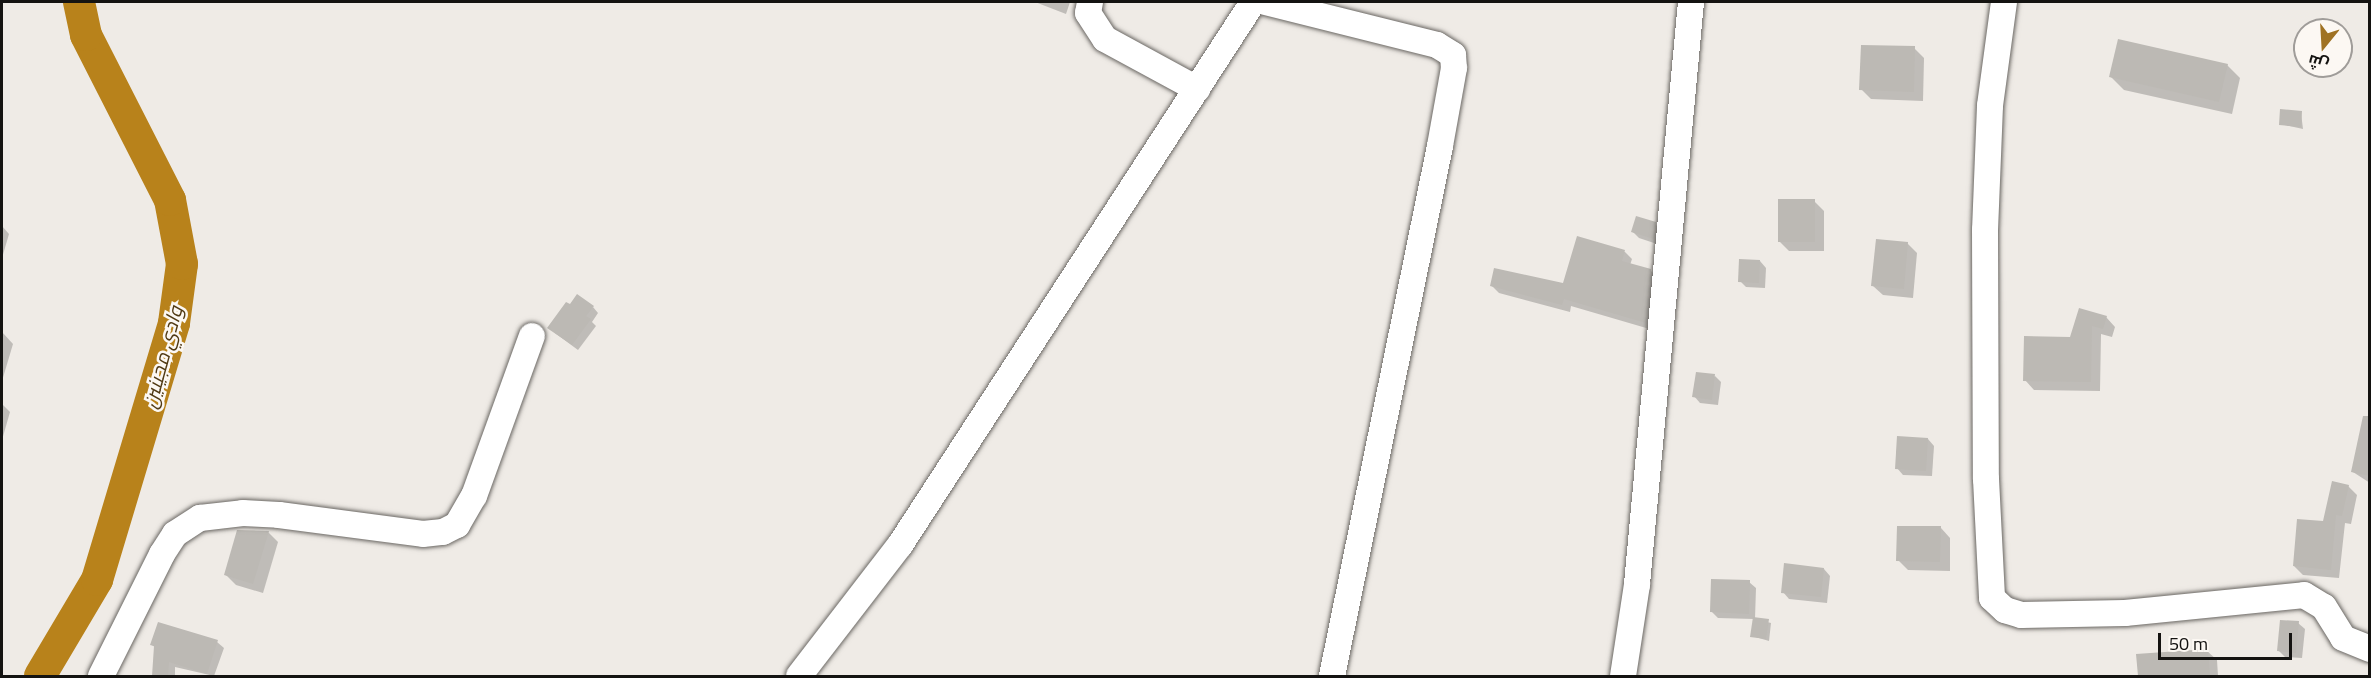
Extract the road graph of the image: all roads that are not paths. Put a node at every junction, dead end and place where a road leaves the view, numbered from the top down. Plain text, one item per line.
1 (1090, 2) edge
2 (1252, 2) edge
3 (1265, 2) edge
4 (1691, 2) edge
5 (2004, 2) edge
6 (1197, 89) junction
7 (532, 336) dead end
8 (2370, 649) edge
9 (101, 676) edge
10 (799, 676) edge
11 (1332, 676) edge
12 (1623, 676) edge

1 - 6 street
2 - 6 street
3 - 11 street
4 - 12 street
5 - 8 street
6 - 10 street
7 - 9 street

